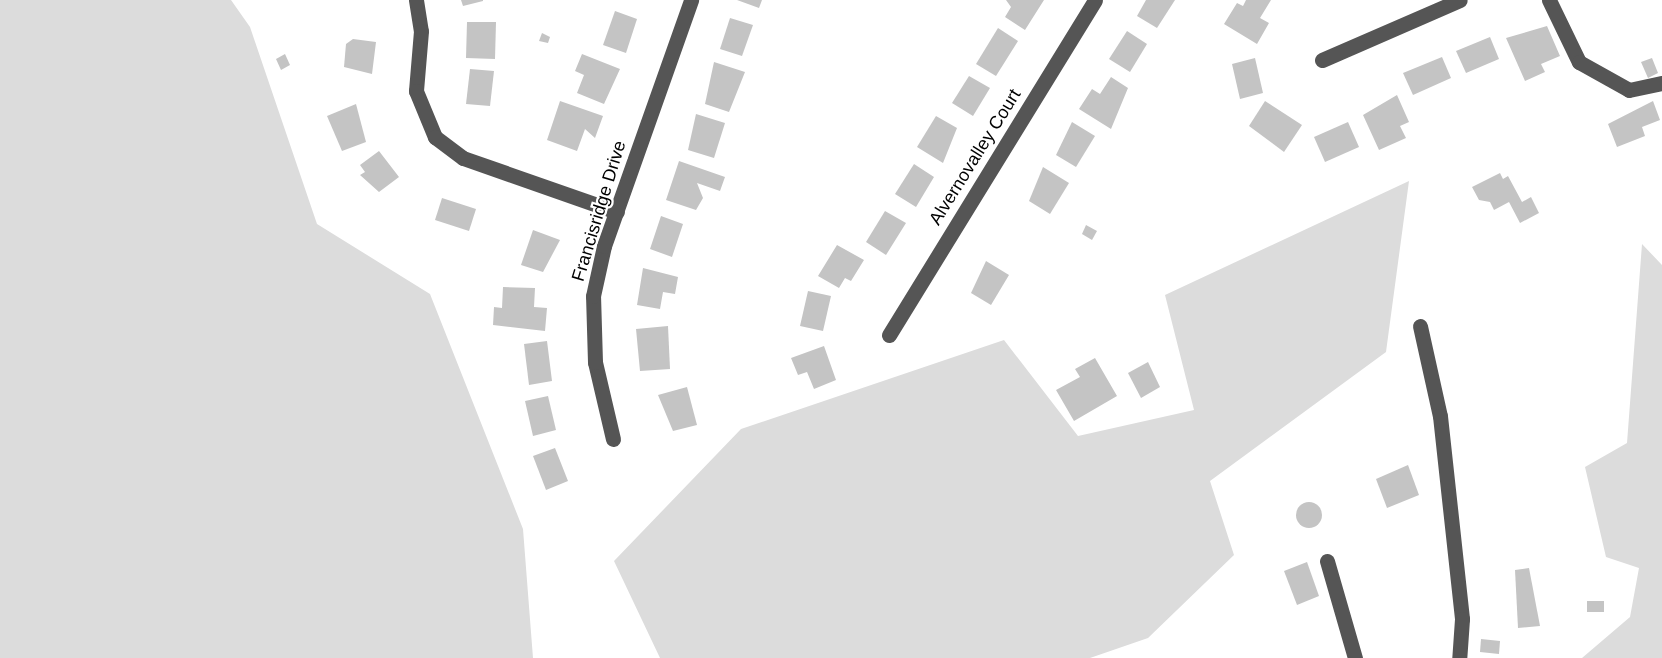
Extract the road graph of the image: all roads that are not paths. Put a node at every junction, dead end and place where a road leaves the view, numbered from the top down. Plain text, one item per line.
1 (416, 0) edge
2 (691, 0) edge
3 (1095, 0) edge
4 (1460, 0) edge
5 (1549, 0) edge
6 (1322, 60) dead end
7 (1662, 83) edge
8 (616, 212) junction
9 (1420, 326) dead end
10 (889, 335) dead end
11 (613, 439) dead end
12 (1327, 561) dead end
13 (1355, 658) edge
14 (1459, 658) edge

1 - 8 street
2 - 8 street, Francisridge Drive
3 - 10 street, Alvernovalley Court
4 - 6 street
5 - 7 street
8 - 11 street, Francisridge Drive
9 - 14 street
12 - 13 street

